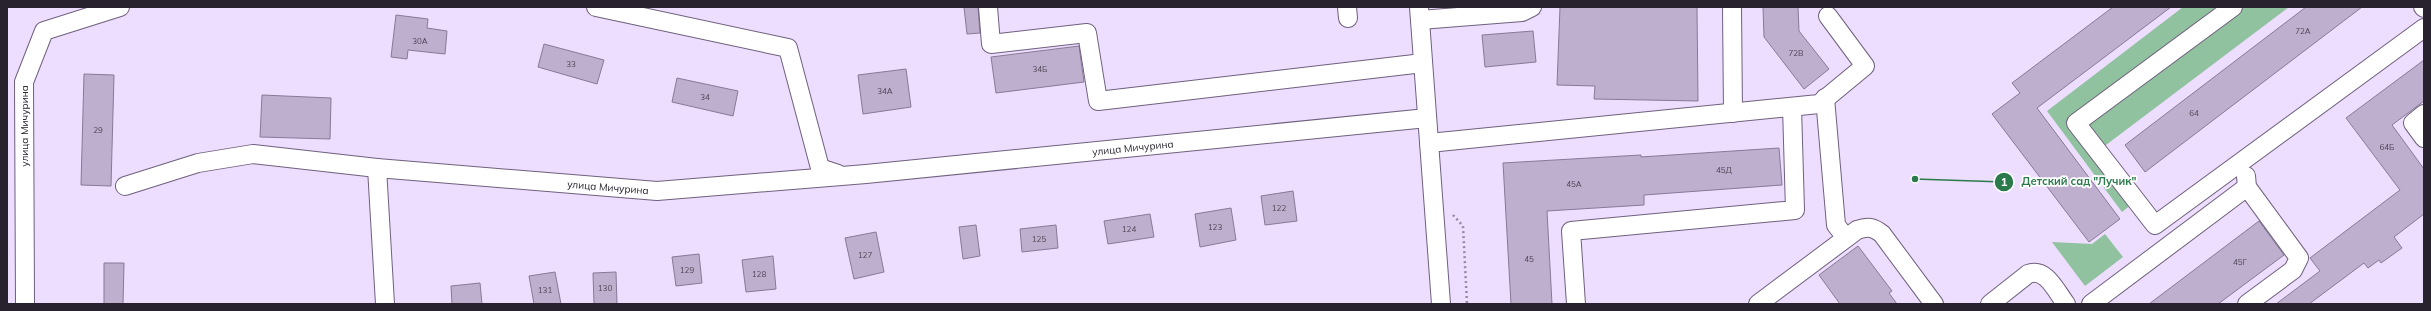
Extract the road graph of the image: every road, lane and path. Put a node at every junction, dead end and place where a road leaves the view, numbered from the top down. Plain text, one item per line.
1 (120, 7) edge
2 (596, 7) edge
3 (988, 7) edge
4 (1532, 7) edge
5 (1732, 7) edge
6 (2233, 7) edge
7 (1832, 10) edge
8 (1458, 12) edge
9 (1419, 14) edge
10 (2424, 28) edge
11 (1423, 63) junction
12 (1825, 98) junction
13 (1792, 107) junction
14 (1733, 113) junction
15 (2424, 114) edge
16 (1427, 118) junction
17 (2424, 138) edge
18 (1429, 143) junction
19 (2237, 164) junction
20 (377, 168) junction
21 (839, 174) junction
22 (125, 186) dead end
23 (2247, 187) junction
24 (1846, 238) junction
25 (25, 304) edge
26 (385, 304) edge
27 (1441, 304) edge
28 (1576, 304) edge
29 (1758, 304) edge
30 (1934, 304) edge
31 (1990, 304) edge
32 (2066, 304) edge
33 (2091, 304) edge
34 (2247, 304) edge

1 - 25 street, улица Мичурина
2 - 21 street, улица Мичурина
3 - 11 street
4 - 8 street
5 - 14 street
6 - 19 street
7 - 12 street
8 - 9 street
9 - 11 street
10 - 19 street
11 - 16 street
12 - 13 street
12 - 24 street
13 - 14 street
13 - 28 street
14 - 18 street
15 - 17 street
16 - 18 street
16 - 21 street, улица Мичурина
18 - 27 street
19 - 23 street
20 - 21 street, улица Мичурина
20 - 22 street, улица Мичурина
20 - 26 street
23 - 33 street
23 - 34 street
24 - 29 street
24 - 30 street
31 - 32 street

